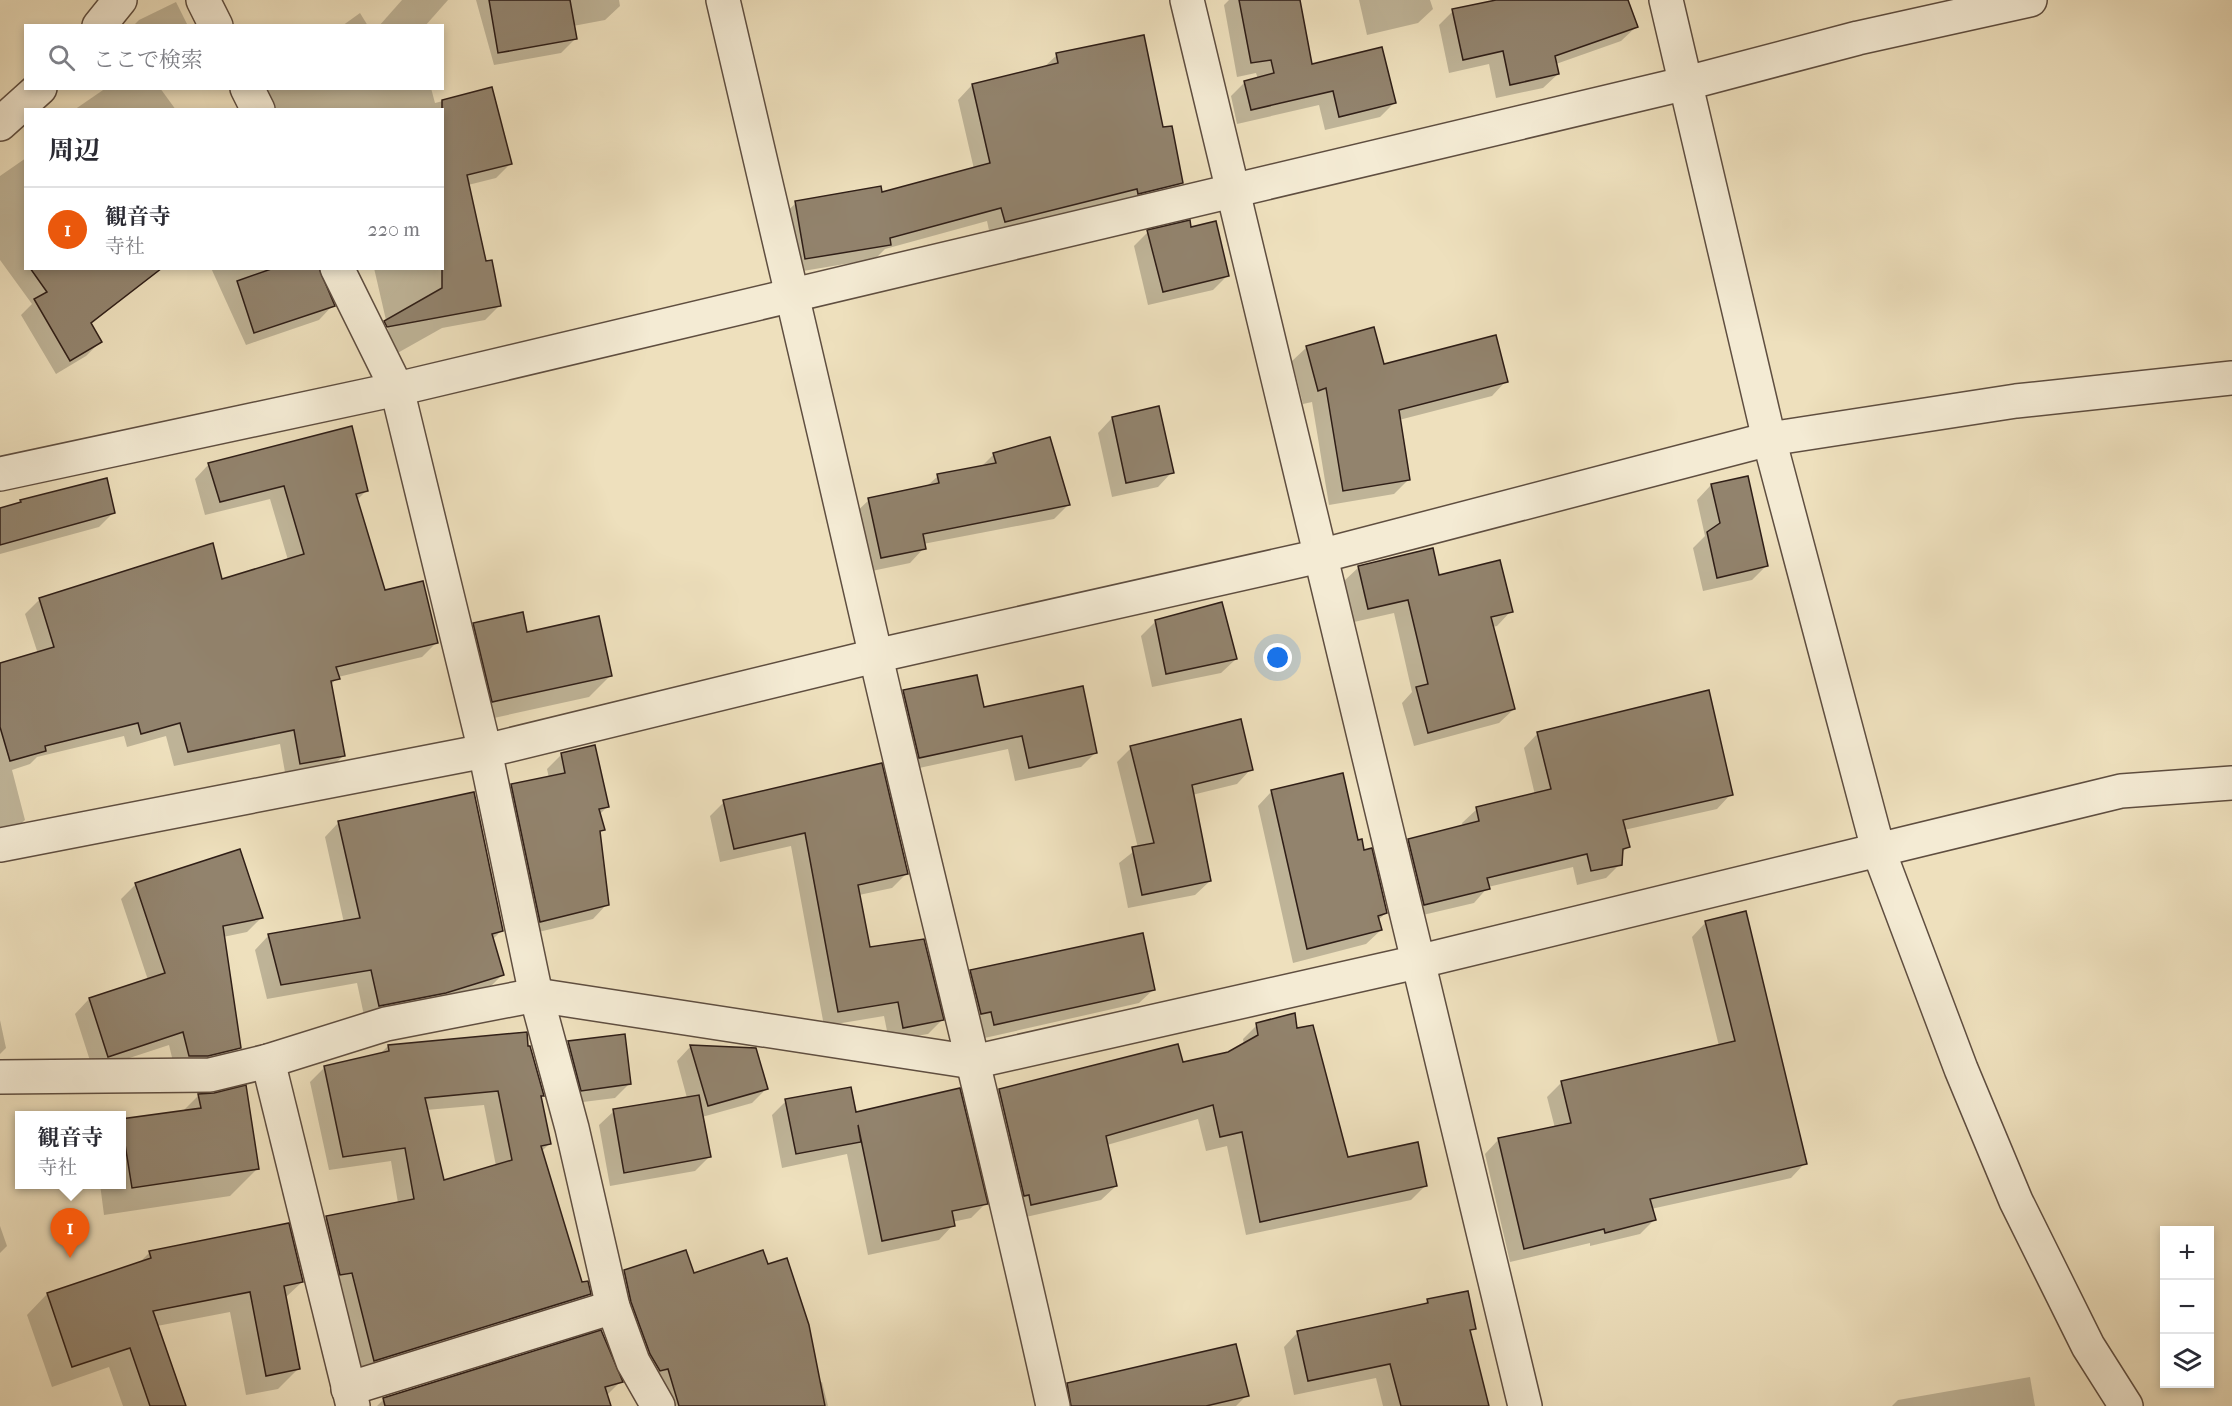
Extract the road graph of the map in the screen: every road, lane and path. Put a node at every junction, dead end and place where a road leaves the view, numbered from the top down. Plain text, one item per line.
1 (120, 0) edge
2 (203, 0) edge
3 (723, 0) edge
4 (1187, 0) edge
5 (1666, 0) edge
6 (2030, 0) edge
7 (101, 24) edge
8 (215, 24) edge
9 (1687, 83) junction
10 (38, 90) edge
11 (248, 90) edge
12 (257, 108) edge
13 (0, 124) edge
14 (1230, 190) junction
15 (338, 270) edge
16 (794, 295) junction
17 (2232, 378) edge
18 (397, 388) junction
19 (1769, 439) junction
20 (0, 474) edge
21 (1320, 556) junction
22 (876, 656) junction
23 (485, 751) junction
24 (2232, 783) edge
25 (0, 845) edge
26 (1878, 849) junction
27 (1417, 962) junction
28 (536, 995) junction
29 (268, 1061) junction
30 (973, 1062) junction
31 (0, 1077) edge
32 (613, 1307) junction
33 (351, 1397) edge
34 (658, 1406) edge
35 (1053, 1406) edge
36 (1525, 1406) edge
37 (2126, 1406) edge

1 - 7 street
2 - 8 street
3 - 16 street
4 - 14 street
5 - 9 street
6 - 9 street
9 - 14 street
9 - 19 street
10 - 13 street
11 - 12 street
14 - 16 street
14 - 21 street
15 - 18 street
16 - 18 street
16 - 22 street
17 - 19 street
18 - 20 street
18 - 23 street
19 - 21 street
19 - 26 street
21 - 22 street
21 - 27 street
22 - 23 street
22 - 30 street
23 - 25 street
23 - 28 street
24 - 26 street
26 - 27 street
26 - 37 street
27 - 30 street
27 - 36 street
28 - 29 street
28 - 30 street
28 - 32 street
29 - 31 street
29 - 33 street
30 - 35 street
32 - 33 street
32 - 34 street

